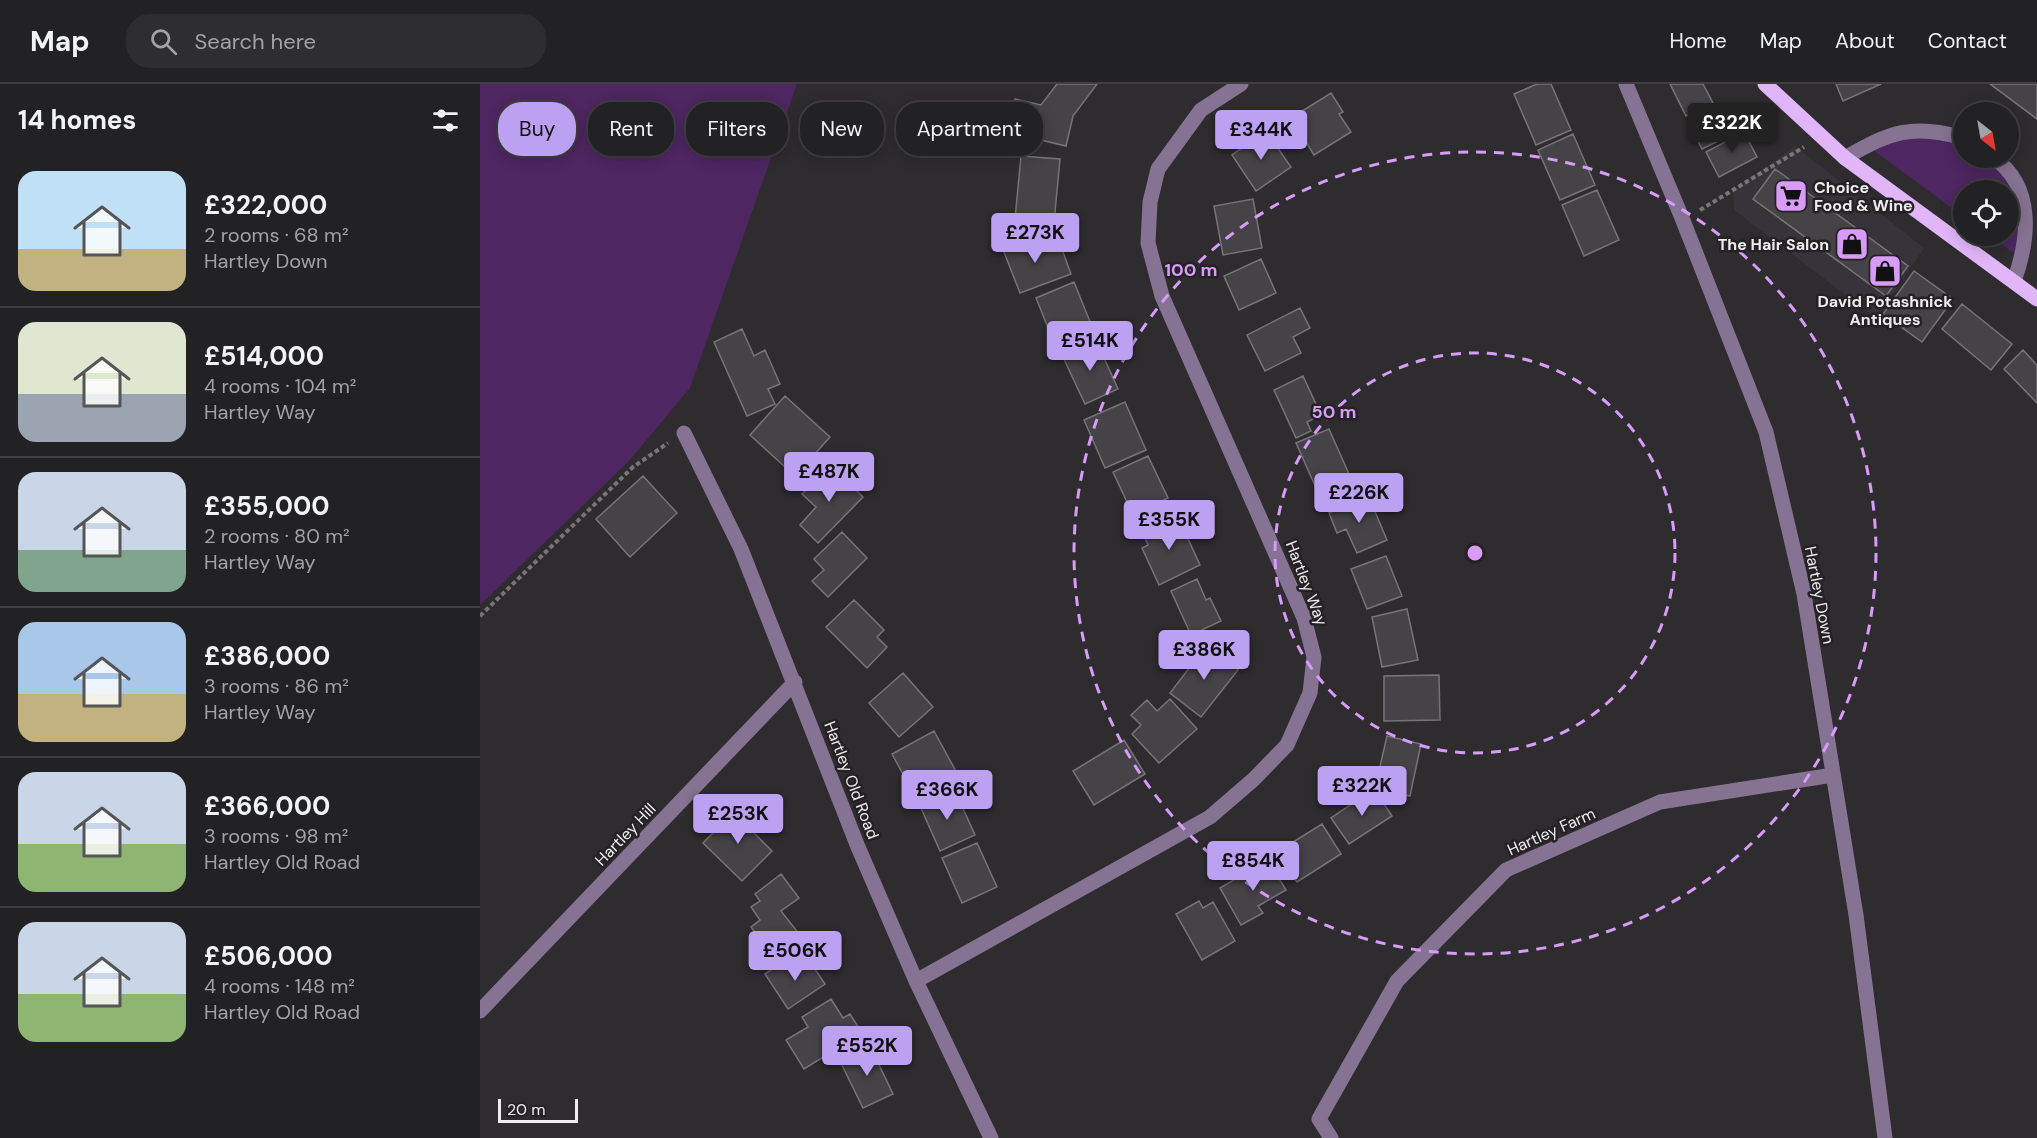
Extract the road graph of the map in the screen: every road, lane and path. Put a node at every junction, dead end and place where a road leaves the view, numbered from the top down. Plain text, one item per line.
1 (1241, 84) edge
2 (1626, 84) edge
3 (1765, 84) edge
4 (1953, 135) edge
5 (1820, 137) junction
6 (1845, 158) junction
7 (2003, 168) edge
8 (1682, 218) junction
9 (2014, 281) junction
10 (2037, 299) edge
11 (684, 433) joint
12 (480, 616) edge
13 (795, 682) junction
14 (1833, 775) junction
15 (916, 981) junction
16 (480, 1011) edge
17 (991, 1138) edge
18 (1331, 1138) edge
19 (1885, 1138) edge

1 - 15 street, Hartley Way
2 - 8 street, Hartley Down
3 - 5 main road
4 - 6 street
5 - 6 main road
5 - 8 path
6 - 9 main road
7 - 9 street
8 - 14 street, Hartley Down
9 - 10 main road
11 - 12 path
11 - 13 street, Hartley Old Road
13 - 15 street, Hartley Old Road
13 - 16 street, Hartley Hill
14 - 18 street, Hartley Farm
14 - 19 street, Hartley Down
15 - 17 street, Hartley Old Road

